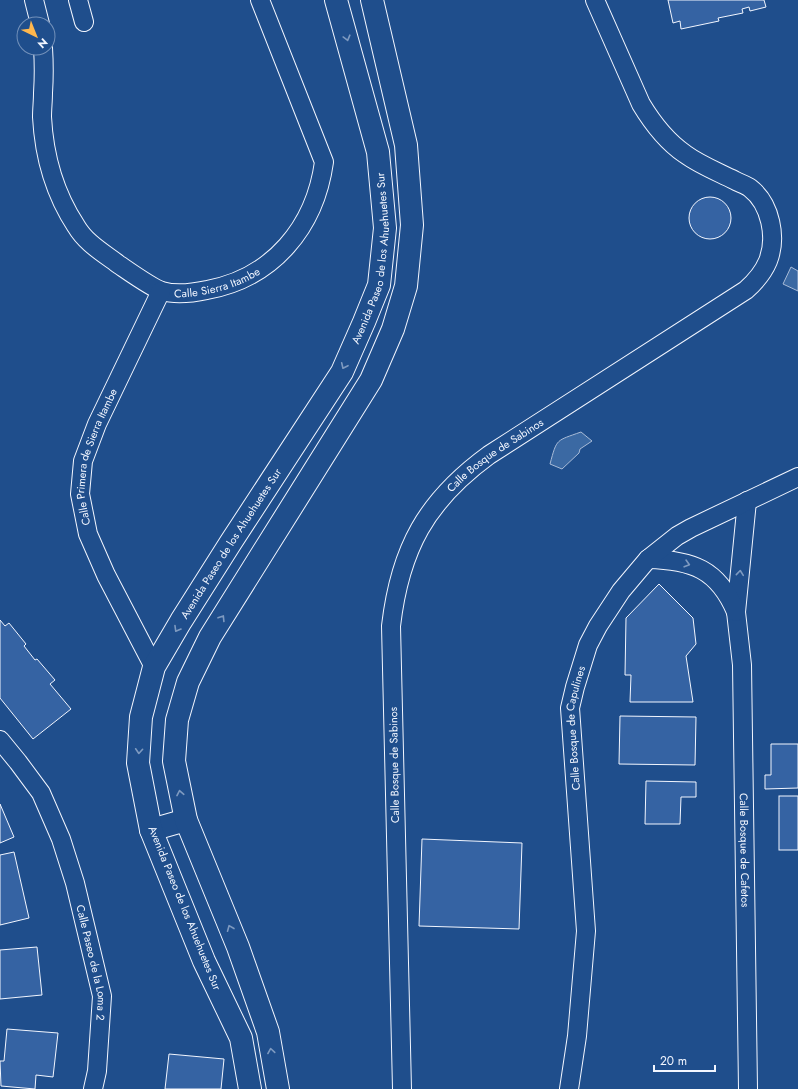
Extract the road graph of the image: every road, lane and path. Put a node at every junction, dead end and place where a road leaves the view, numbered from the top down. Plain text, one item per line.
1 (34, 0) edge
2 (78, 0) edge
3 (260, 0) edge
4 (336, 0) edge
5 (372, 0) edge
6 (595, 0) edge
7 (38, 16) edge
8 (84, 22) dead end
9 (44, 56) edge
10 (161, 291) junction
11 (798, 477) edge
12 (747, 501) junction
13 (231, 542) junction
14 (648, 560) junction
15 (258, 561) junction
16 (736, 612) junction
17 (154, 667) junction
18 (0, 740) edge
19 (186, 820) junction
20 (151, 830) junction
21 (93, 1089) edge
22 (250, 1089) edge
23 (278, 1089) edge
24 (402, 1089) edge
25 (569, 1089) edge
26 (748, 1089) edge

1 - 7 street
2 - 8 street
3 - 10 street, Calle Sierra Itambe
4 -> 13 street, Avenida Paseo de los Ahuehuetes Sur
5 - 15 street
6 - 24 street, Calle Bosque de Sabinos
9 - 10 street, Calle Sierra Itambe
10 - 17 street, Calle Primera de Sierra Itambe
11 - 12 street, Calle Bosque de Capulines
12 - 14 street, Calle Bosque de Capulines
16 -> 12 street, Calle Bosque de Cafetos
13 - 15 street
13 -> 17 street, Avenida Paseo de los Ahuehuetes Sur
14 -> 16 street, Calle Bosque de Cafetos
14 - 25 street, Calle Bosque de Capulines
19 -> 15 street
16 - 26 street, Calle Bosque de Cafetos
17 -> 20 street, Avenida Paseo de los Ahuehuetes Sur
18 - 21 street, Calle Paseo de la Loma 2
19 - 20 street
23 -> 19 street
20 - 22 street, Avenida Paseo de los Ahuehuetes Sur

